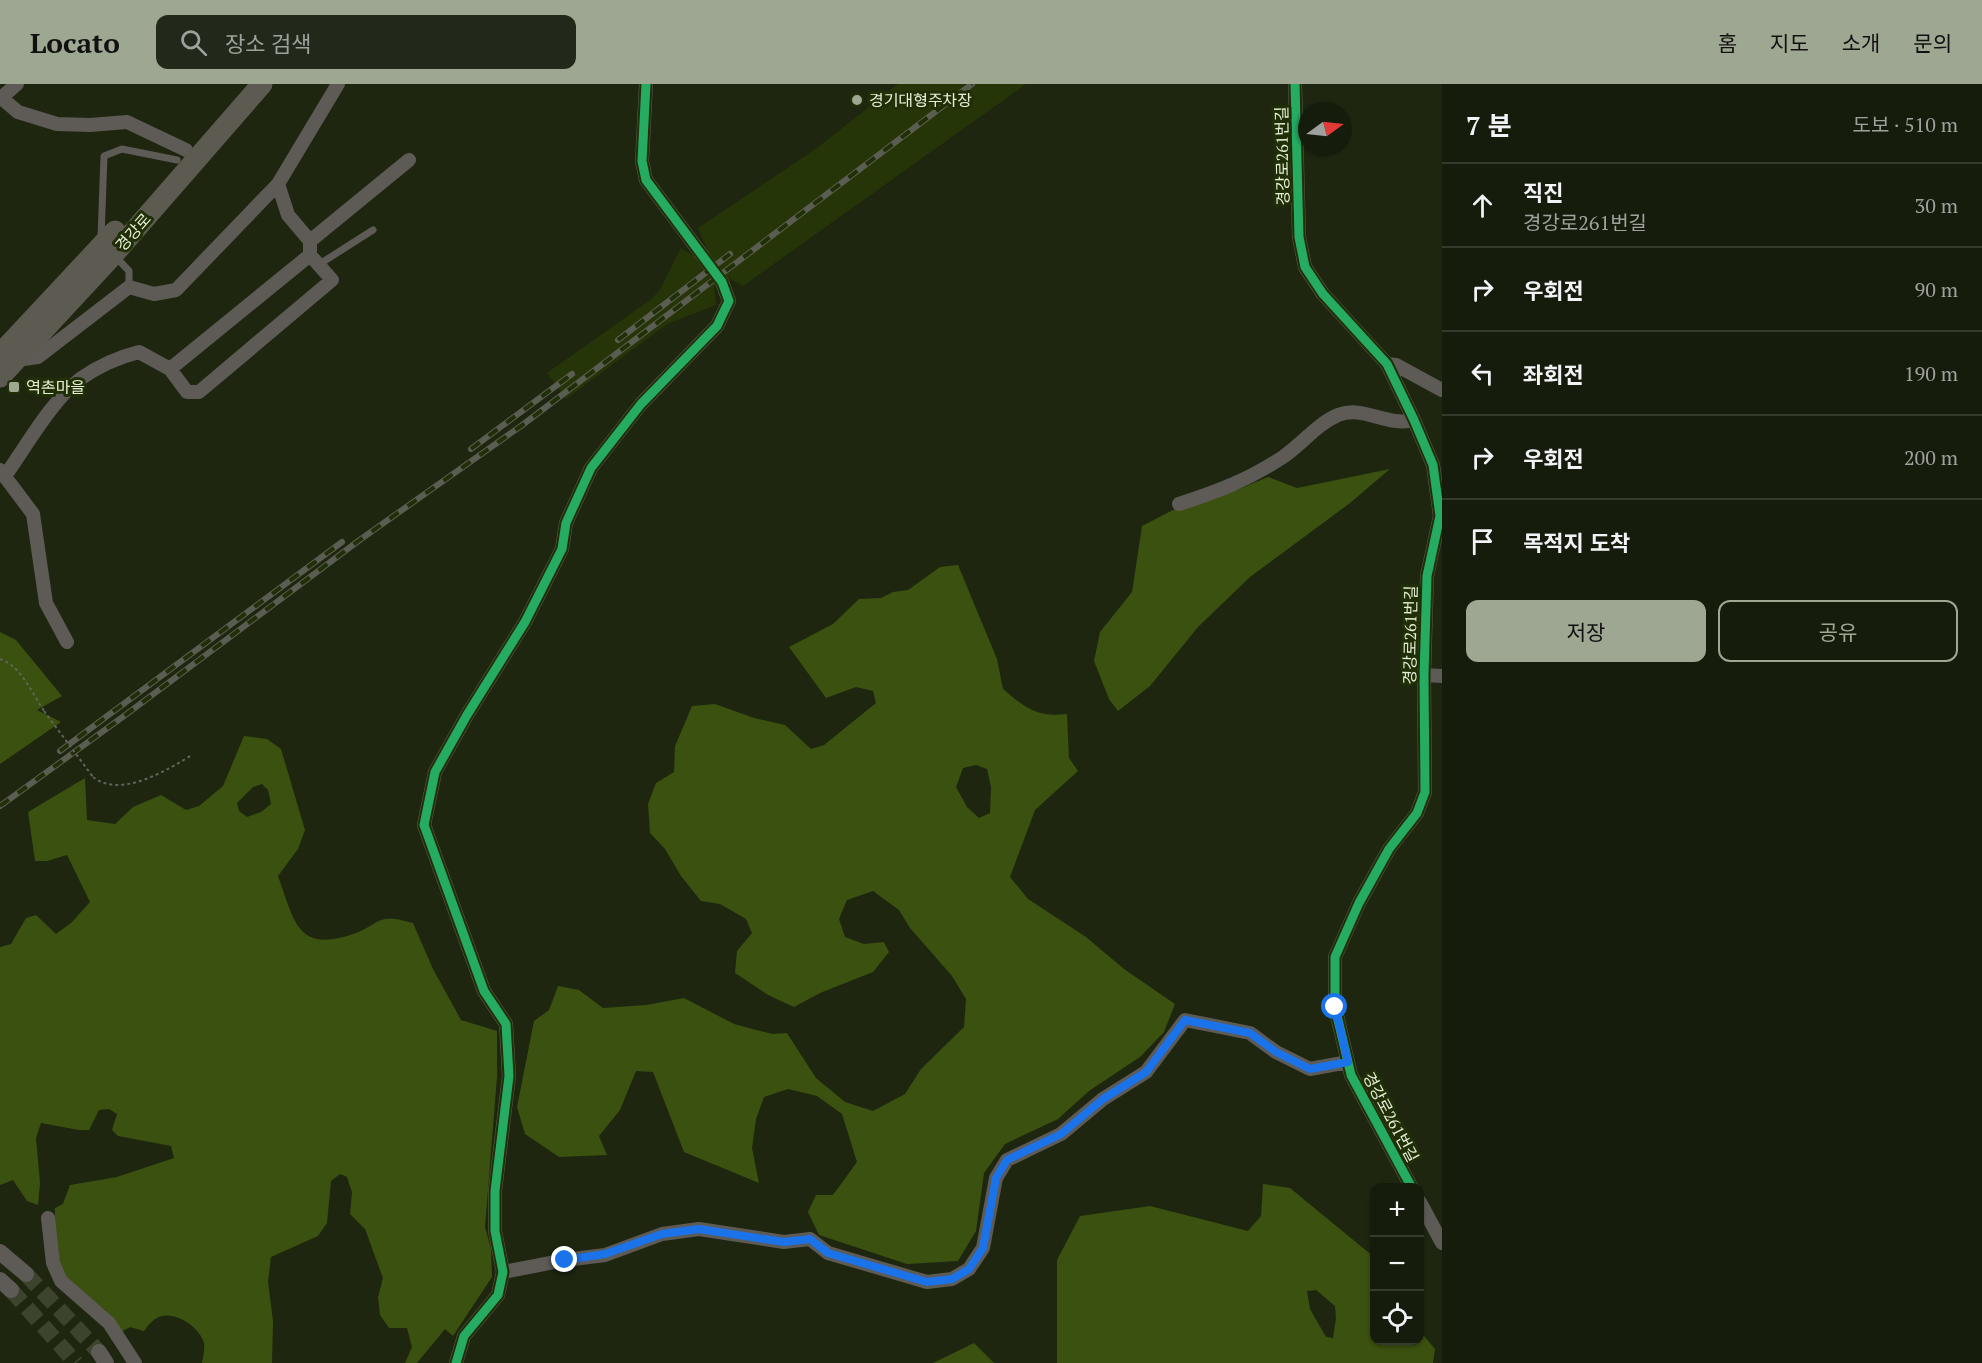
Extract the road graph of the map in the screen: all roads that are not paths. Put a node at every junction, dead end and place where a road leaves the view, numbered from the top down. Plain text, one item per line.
1 (17, 84) edge
2 (244, 84) edge
3 (262, 84) edge
4 (338, 84) edge
5 (646, 84) edge
6 (1295, 84) edge
7 (0, 97) edge
8 (181, 155) junction
9 (409, 160) dead end
10 (278, 184) junction
11 (373, 230) dead end
12 (107, 251) junction
13 (313, 253) junction
14 (702, 255) tunnel mouth
15 (722, 282) tunnel mouth
16 (129, 287) junction
17 (8, 357) edge
18 (1387, 364) junction
19 (170, 369) junction
20 (0, 377) edge
21 (1442, 390) edge
22 (1414, 420) junction
23 (3, 473) edge
24 (1179, 504) dead end
25 (67, 642) dead end
26 (1424, 675) junction
27 (1442, 676) edge
28 (1348, 1062) junction
29 (1409, 1183) edge
30 (1424, 1211) edge
31 (48, 1218) dead end
32 (1442, 1243) edge
33 (0, 1252) edge
34 (503, 1272) junction
35 (26, 1274) tunnel mouth
36 (135, 1363) edge
37 (456, 1363) edge

1 - 7 street
2 - 8 main road, 경강로
3 - 12 main road, 경강로
4 - 10 street
5 - 14 street
6 - 18 street, 경강로261번길
7 - 8 street
8 - 12 main road, 경강로
8 - 12 lane
9 - 13 street
10 - 13 street
10 - 16 street
11 - 13 lane
12 - 16 lane
12 - 17 main road, 경강로
13 - 19 street
13 - 19 street
15 - 34 street
16 - 17 street
17 - 20 main road, 경강로
18 - 21 street
18 - 22 street, 경강로261번길
19 - 23 street
22 - 24 street
22 - 26 street, 경강로261번길
23 - 25 street
26 - 27 street
26 - 28 street, 경강로261번길
28 - 29 street, 경강로261번길
28 - 34 street
30 - 32 street
31 - 36 street
33 - 35 street
34 - 37 street

